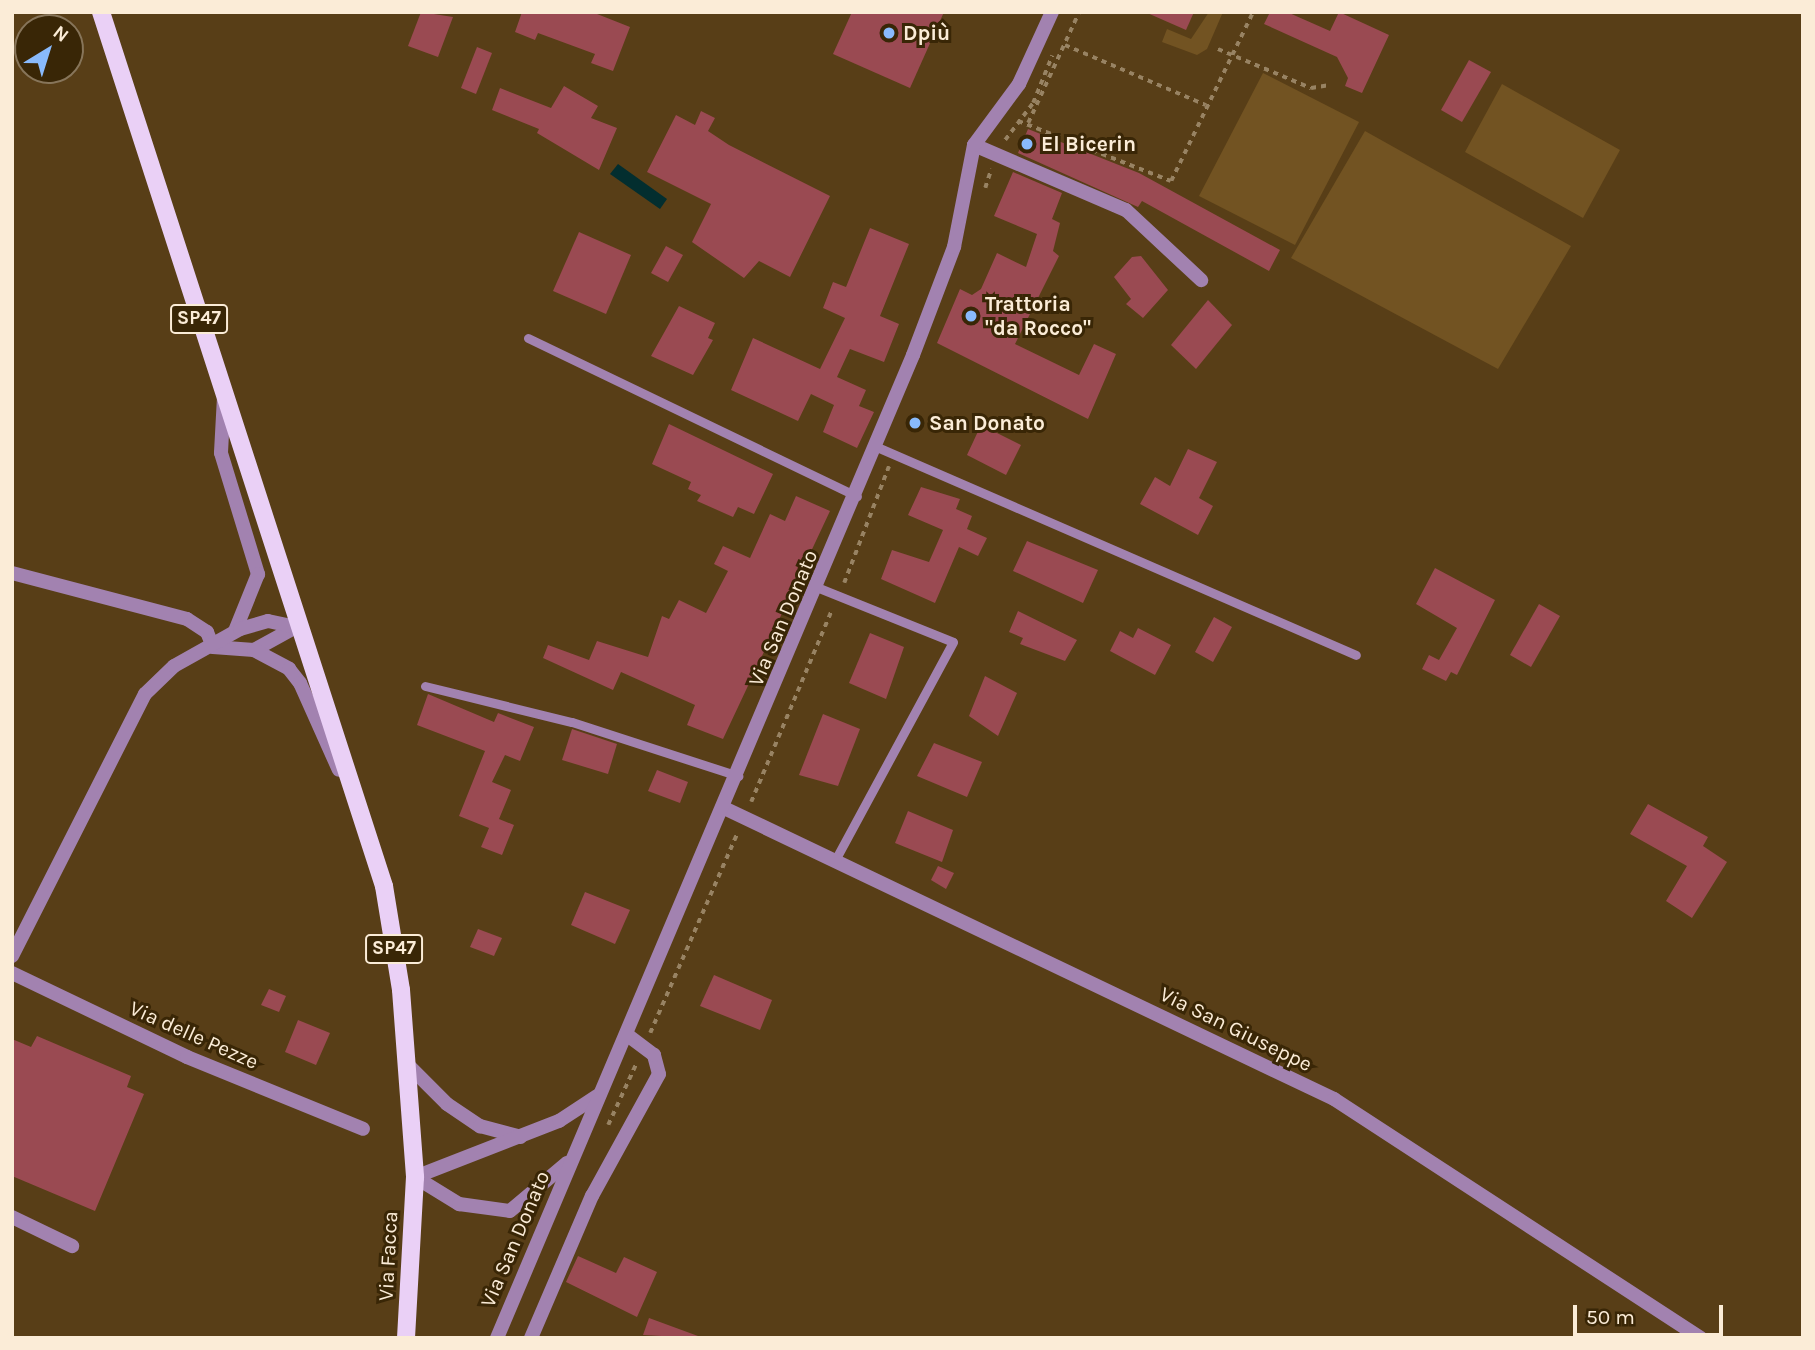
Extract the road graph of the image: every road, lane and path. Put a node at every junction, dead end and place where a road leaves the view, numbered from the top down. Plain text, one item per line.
1 (101, 12) edge
2 (1052, 12) edge
3 (1079, 12) edge
4 (1253, 12) edge
5 (1065, 46) junction
6 (1218, 49) dead end
7 (1232, 54) junction
8 (1329, 85) dead end
9 (1206, 105) junction
10 (1018, 121) dead end
11 (1028, 124) junction
12 (974, 145) junction
13 (1201, 280) dead end
14 (528, 338) dead end
15 (224, 397) junction
16 (877, 447) junction
17 (857, 496) junction
18 (12, 573) edge
19 (819, 589) junction
20 (296, 627) junction
21 (235, 631) junction
22 (213, 647) junction
23 (254, 650) junction
24 (1356, 655) dead end
25 (425, 686) dead end
26 (738, 776) junction
27 (724, 808) junction
28 (366, 836) junction
29 (733, 845) dead end
30 (836, 858) junction
31 (12, 956) edge
32 (12, 973) edge
33 (627, 1035) junction
34 (644, 1047) junction
35 (408, 1065) junction
36 (597, 1096) junction
37 (363, 1129) dead end
38 (521, 1137) junction
39 (573, 1157) junction
40 (415, 1177) junction
41 (12, 1217) edge
42 (72, 1246) dead end
43 (407, 1338) edge
44 (496, 1338) edge
45 (531, 1338) edge
46 (1701, 1338) edge

1 - 15 main road, SP47
2 - 12 street, Via San Donato
3 - 5 path
4 - 7 path
5 - 9 path
5 - 11 path
6 - 7 path
7 - 8 path
7 - 9 path
9 - 11 path
10 - 11 path
12 - 13 street
12 - 16 street, Via San Donato
14 - 17 lane
15 - 20 main road, SP47
15 - 21 street
16 - 17 street, Via San Donato
16 - 24 lane
17 - 19 street, Via San Donato
18 - 22 street
19 - 26 street, Via San Donato
19 - 30 lane
20 - 21 street
20 - 23 street
20 - 28 main road, SP47
21 - 22 street
22 - 23 street
22 - 31 street
23 - 28 street
25 - 26 lane
26 - 27 street, Via San Donato
27 - 30 street, Via San Giuseppe
27 - 33 street, Via San Donato
28 - 35 main road, SP47
29 - 34 path
30 - 46 street, Via San Giuseppe
32 - 37 street, Via delle Pezze
33 - 34 street
33 - 36 street, Via San Donato
34 - 45 street
35 - 38 street
35 - 40 main road, SP47
36 - 38 street
36 - 39 street, Via San Donato
38 - 40 street
39 - 40 street, Via San Donato
39 - 44 street, Via San Donato
40 - 43 main road, Via Facca / SP47
41 - 42 street

